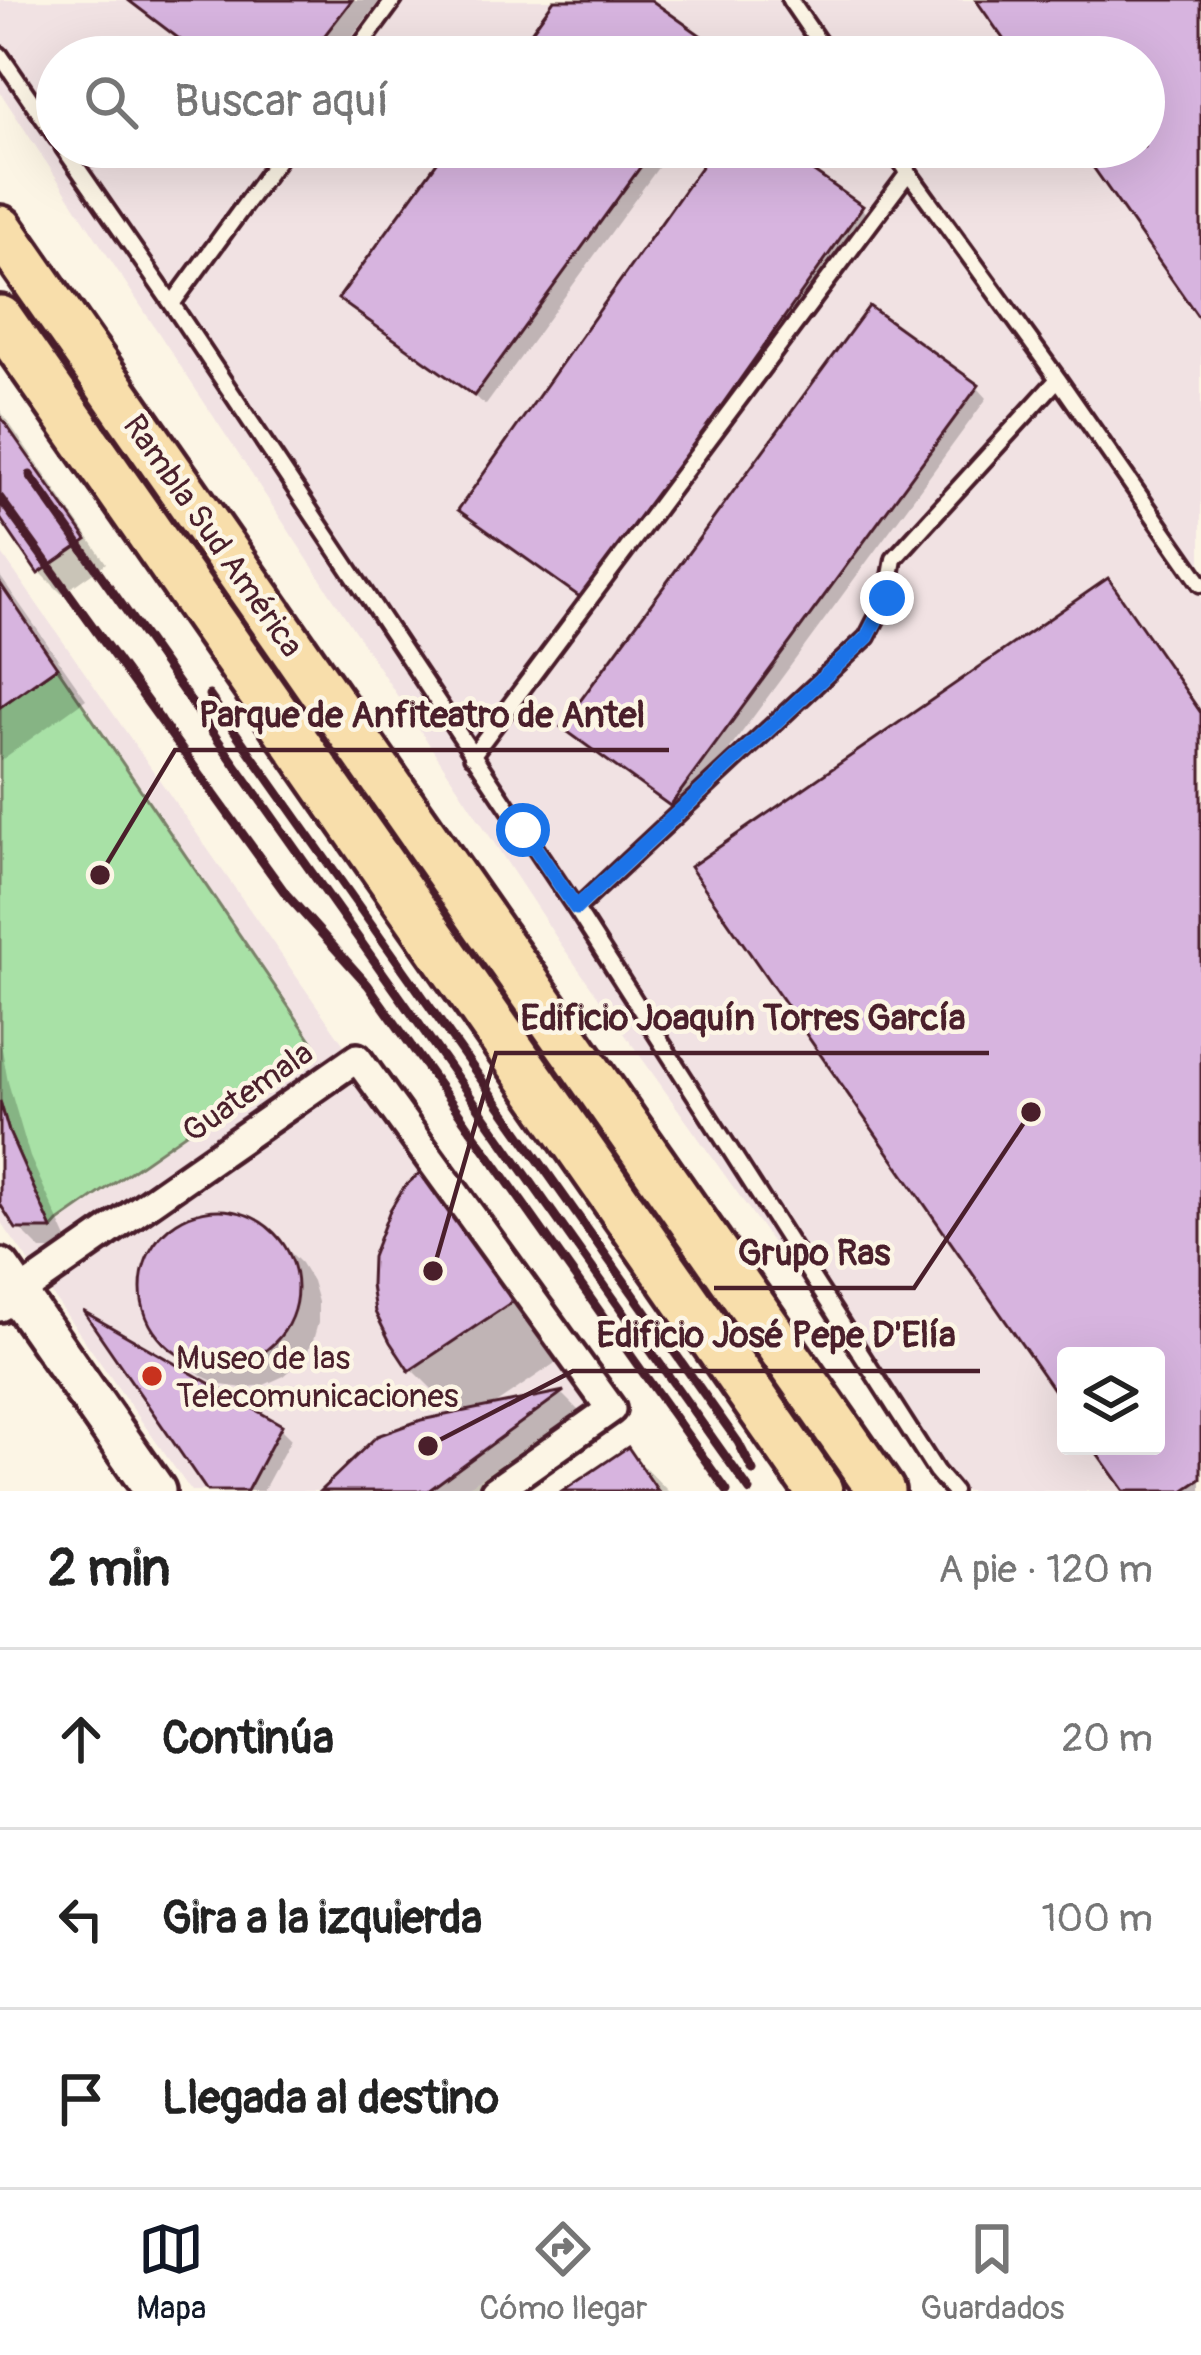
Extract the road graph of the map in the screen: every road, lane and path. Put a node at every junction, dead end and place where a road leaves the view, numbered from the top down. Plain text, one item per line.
1 (394, 0) edge
2 (790, 0) edge
3 (367, 36) edge
4 (815, 36) edge
5 (0, 56) edge
6 (36, 108) edge
7 (78, 168) edge
8 (271, 168) edge
9 (905, 168) edge
10 (908, 172) junction
11 (0, 229) edge
12 (172, 304) junction
13 (0, 319) edge
14 (1058, 379) junction
15 (1201, 584) edge
16 (472, 756) junction
17 (576, 908) junction
18 (6, 1290) edge
19 (155, 1491) edge
20 (495, 1491) edge
21 (819, 1491) edge
22 (881, 1491) edge
23 (953, 1491) edge

1 - 3 lane
2 - 4 lane
5 - 6 lane
7 - 12 lane
8 - 12 lane
9 - 10 lane
10 - 14 lane
10 - 16 lane
11 - 22 main road, Rambla Sud América
12 - 16 lane
13 - 21 main road, Rambla Sud América
14 - 15 lane
14 - 17 lane
16 - 17 lane
17 - 23 lane
18 - 19 street
18 - 20 street, Guatemala

